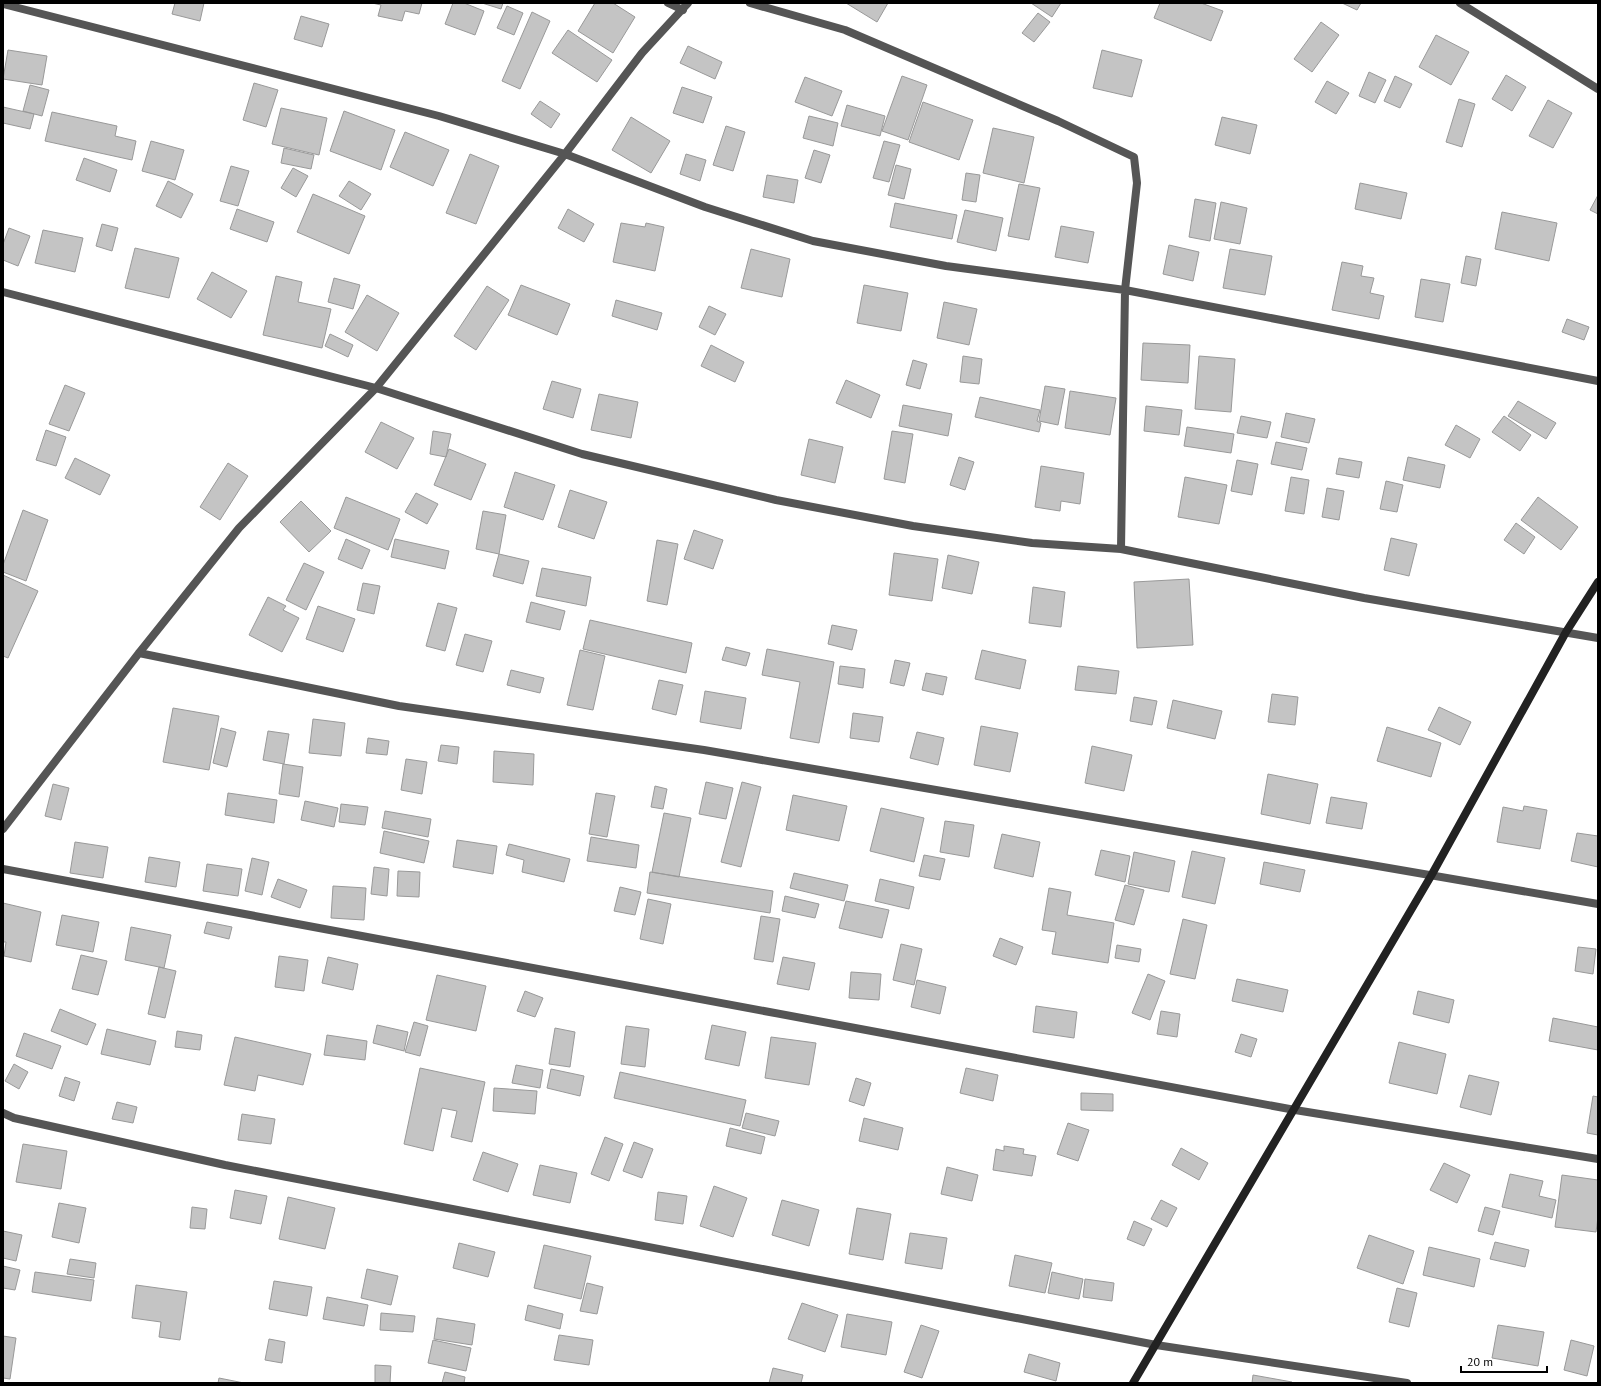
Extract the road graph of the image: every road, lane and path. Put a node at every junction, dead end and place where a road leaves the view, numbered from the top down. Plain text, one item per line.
1 (668, 3) edge
2 (750, 3) edge
3 (1460, 3) edge
4 (3, 4) edge
5 (686, 6) edge
6 (1598, 89) edge
7 (565, 154) junction
8 (1124, 290) junction
9 (3, 292) edge
10 (1598, 381) edge
11 (376, 388) junction
12 (1121, 549) junction
13 (1598, 582) edge
14 (1566, 632) junction
15 (1598, 638) edge
16 (139, 653) junction
17 (3, 829) edge
18 (3, 868) edge
19 (1431, 876) junction
20 (1598, 904) edge
21 (1295, 1110) junction
22 (3, 1113) edge
23 (1598, 1159) edge
24 (1156, 1345) junction
25 (1133, 1383) edge
26 (1407, 1383) edge

1 - 5 street
2 - 8 street
3 - 6 street
4 - 7 street
5 - 7 street
7 - 8 street
7 - 11 street
8 - 10 street
8 - 12 street
9 - 11 street
11 - 12 street
11 - 16 street
12 - 14 street
13 - 14 street
14 - 15 street
14 - 19 street
16 - 17 street
16 - 19 street
18 - 21 street
19 - 20 street
19 - 21 street
21 - 23 street
21 - 24 street
22 - 24 street
24 - 25 street
24 - 26 street

